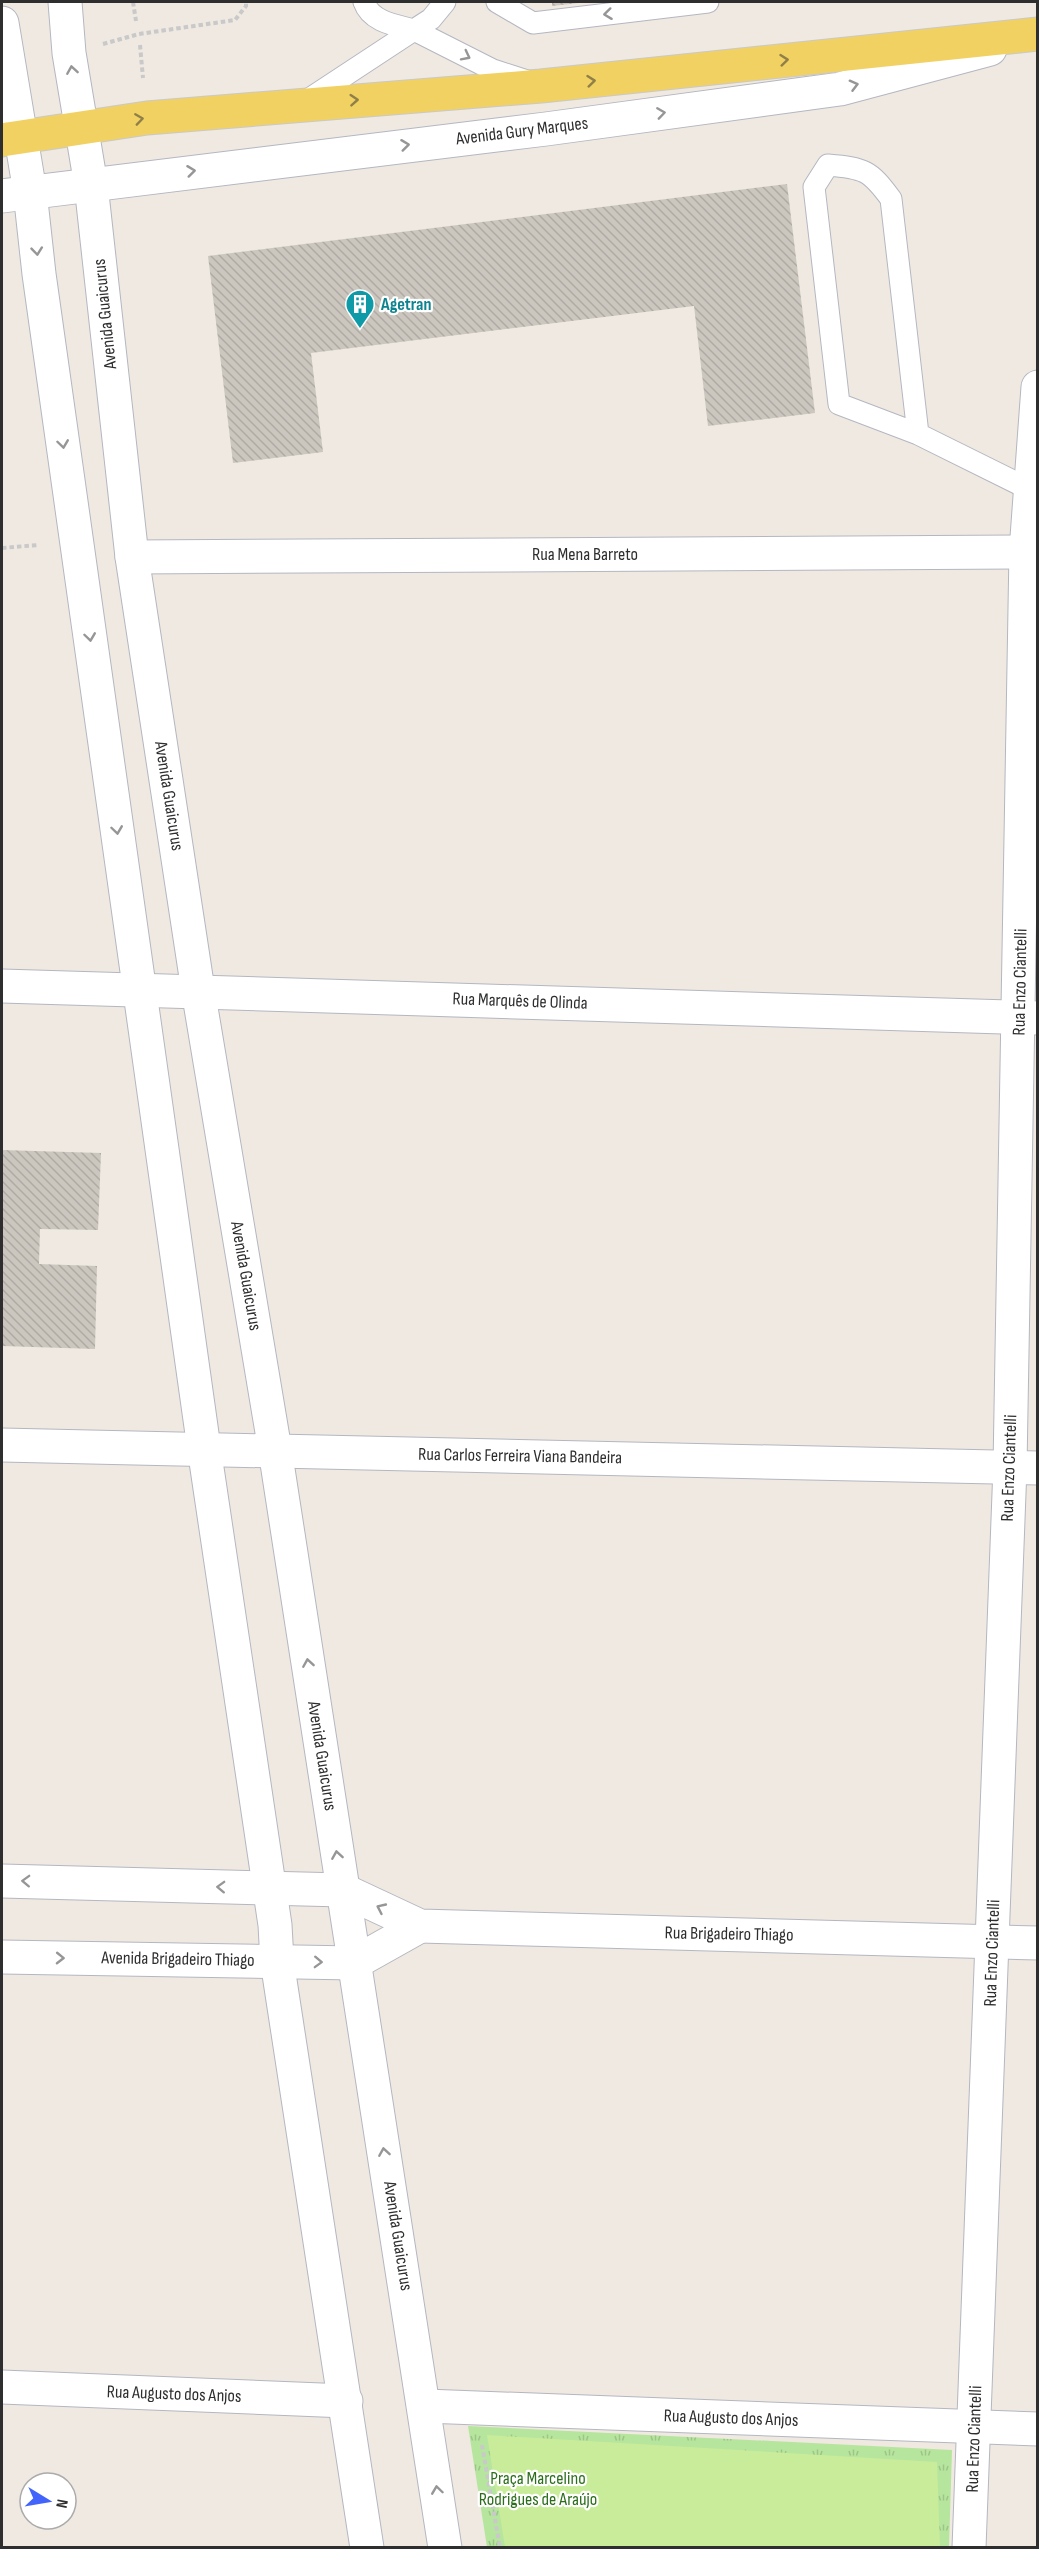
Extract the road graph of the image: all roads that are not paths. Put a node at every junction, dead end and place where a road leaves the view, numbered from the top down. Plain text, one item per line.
1 (65, 2) edge
2 (364, 2) edge
3 (446, 2) edge
4 (497, 2) edge
5 (708, 2) edge
6 (2, 23) edge
7 (414, 30) junction
8 (1038, 35) edge
9 (541, 86) junction
10 (300, 105) junction
11 (81, 128) junction
12 (11, 138) edge
13 (91, 185) junction
14 (16, 194) edge
15 (1038, 387) edge
16 (918, 434) junction
17 (1031, 490) junction
18 (1034, 551) edge
19 (132, 557) junction
20 (2, 986) edge
21 (140, 988) junction
22 (198, 990) junction
23 (1029, 1018) edge
24 (2, 1445) edge
25 (204, 1448) junction
26 (275, 1450) junction
27 (1024, 1467) edge
28 (2, 1881) edge
29 (269, 1888) junction
30 (343, 1890) junction
31 (420, 1926) junction
32 (992, 1941) junction
33 (1038, 1943) edge
34 (2, 1957) edge
35 (277, 1960) junction
36 (354, 1963) junction
37 (2, 2387) edge
38 (346, 2401) junction
39 (425, 2406) junction
40 (974, 2427) junction
41 (1038, 2430) edge
42 (367, 2547) edge
43 (445, 2547) edge
44 (969, 2547) edge

11 -> 1 street, Avenida Guaicurus
2 - 7 lane
3 - 7 lane
5 -> 4 lane
6 - 12 street
7 -> 9 lane
7 - 10 lane
9 -> 8 main road, Avenida Gury Marques
13 -> 8 street, Avenida Gury Marques
10 -> 9 main road, Avenida Gury Marques
11 -> 10 main road, Avenida Gury Marques
11 - 12 main road, Avenida Gury Marques
11 - 13 street, Avenida Guaicurus
12 - 14 street
13 - 14 street, Avenida Gury Marques
13 - 19 street, Avenida Guaicurus
14 -> 21 street
15 - 17 street, Rua Enzo Ciantelli
16 - 16 lane
16 - 17 lane
17 - 18 street, Rua Enzo Ciantelli
18 - 19 street, Rua Mena Barreto
18 - 23 street, Rua Enzo Ciantelli
19 - 22 street, Avenida Guaicurus
20 - 21 street, Rua Marquês de Olinda
21 - 22 street, Rua Marquês de Olinda
21 - 25 street
22 - 23 street, Rua Marquês de Olinda
22 - 26 street, Avenida Guaicurus
23 - 27 street, Rua Enzo Ciantelli
24 - 25 street, Rua Carlos Ferreira Viana Bandeira
25 - 26 street, Rua Carlos Ferreira Viana Bandeira
25 - 29 street
26 - 27 street, Rua Carlos Ferreira Viana Bandeira
30 -> 26 street, Avenida Guaicurus
27 - 32 street, Rua Enzo Ciantelli
29 -> 28 street
29 - 30 street
29 - 35 street
31 -> 30 street, Rua Brigadeiro Thiago
30 - 36 street, Avenida Guaicurus
31 - 32 street, Rua Brigadeiro Thiago
31 - 36 street
32 - 33 street, Rua Brigadeiro Thiago
32 - 40 street, Rua Enzo Ciantelli
34 -> 35 street, Avenida Brigadeiro Thiago
35 -> 36 street, Avenida Brigadeiro Thiago
35 - 38 street
39 -> 36 street, Avenida Guaicurus
37 - 38 street, Rua Augusto dos Anjos
38 - 42 street
39 - 40 street, Rua Augusto dos Anjos
43 -> 39 street, Avenida Guaicurus
40 - 41 street, Rua Augusto dos Anjos
40 - 44 street, Rua Enzo Ciantelli

